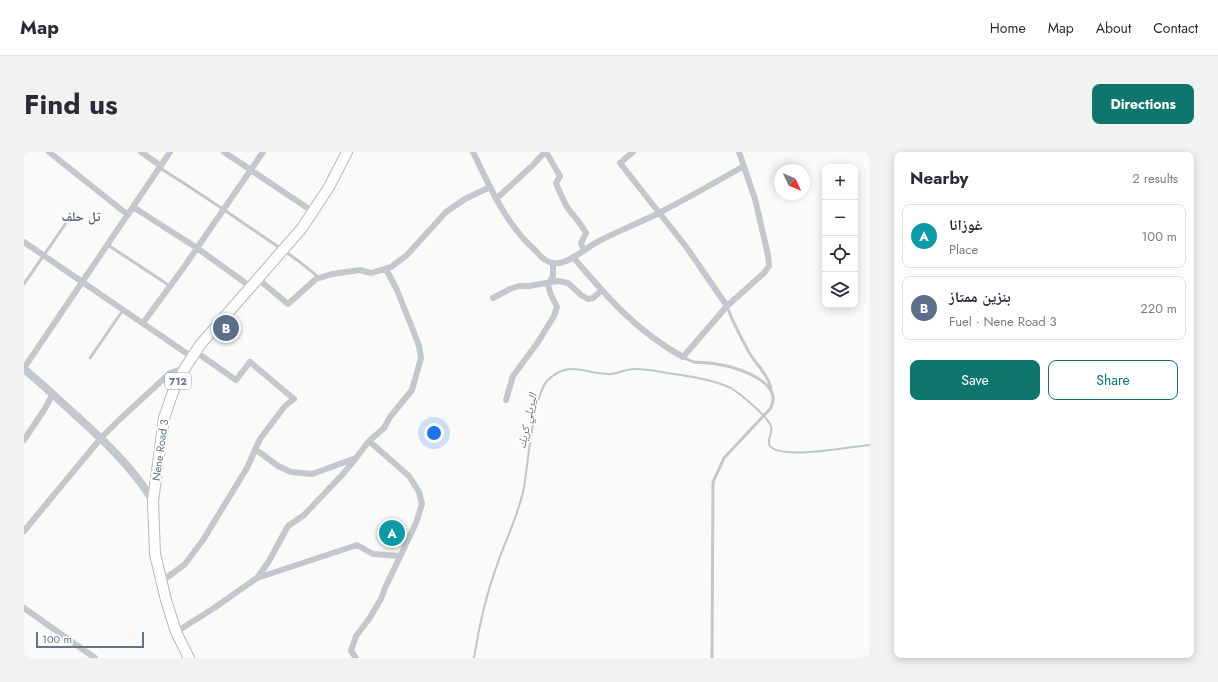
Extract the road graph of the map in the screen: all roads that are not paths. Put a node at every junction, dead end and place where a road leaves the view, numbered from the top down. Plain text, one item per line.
1 (49, 152) edge
2 (141, 152) edge
3 (170, 152) edge
4 (224, 152) edge
5 (263, 152) edge
6 (347, 152) edge
7 (473, 152) edge
8 (546, 152) edge
9 (633, 152) edge
10 (739, 152) edge
11 (744, 166) junction
12 (160, 167) junction
13 (251, 169) junction
14 (490, 187) junction
15 (496, 198) junction
16 (133, 207) junction
17 (224, 209) junction
18 (312, 211) junction
19 (660, 212) junction
20 (128, 215) junction
21 (66, 223) dead end
22 (24, 242) edge
23 (108, 245) junction
24 (197, 248) junction
25 (284, 249) junction
26 (584, 250) junction
27 (44, 256) junction
28 (573, 257) junction
29 (553, 264) junction
30 (386, 269) junction
31 (320, 278) junction
32 (83, 282) junction
33 (550, 282) junction
34 (254, 283) junction
35 (24, 284) edge
36 (170, 286) junction
37 (602, 290) junction
38 (493, 298) dead end
39 (727, 306) junction
40 (123, 309) junction
41 (143, 323) junction
42 (194, 354) junction
43 (683, 357) junction
44 (90, 358) dead end
45 (24, 368) edge
46 (185, 368) junction
47 (771, 389) junction
48 (53, 394) junction
49 (506, 400) dead end
50 (101, 438) junction
51 (24, 440) edge
52 (369, 441) junction
53 (255, 449) junction
54 (356, 458) junction
55 (153, 501) junction
56 (24, 531) edge
57 (400, 556) junction
58 (257, 578) junction
59 (161, 582) junction
60 (24, 608) edge
61 (176, 632) junction
62 (95, 658) edge
63 (189, 658) edge
64 (356, 658) edge
65 (712, 658) edge

1 - 20 street
2 - 12 street
3 - 12 street
4 - 13 street
5 - 13 street
6 - 18 main road, Nene Road 3 / 712
7 - 14 street
8 - 15 street
8 - 26 street
9 - 19 street
10 - 11 street
11 - 19 street
11 - 39 street
12 - 16 street
12 - 17 lane
13 - 17 street
13 - 18 street
14 - 15 street
14 - 30 street
15 - 29 street
16 - 20 street
16 - 24 street
17 - 24 street
17 - 25 lane
18 - 25 main road, Nene Road 3 / 712
19 - 26 street
19 - 39 street
20 - 23 street
21 - 27 lane
22 - 27 street
23 - 32 street
23 - 36 lane
24 - 34 street
24 - 36 street
25 - 31 lane
25 - 34 main road, Nene Road 3 / 712
26 - 28 street
27 - 32 street
27 - 35 lane
28 - 29 street
28 - 37 street
29 - 33 street
30 - 31 street
30 - 52 street
31 - 34 street
32 - 40 street
32 - 45 street
33 - 37 street
33 - 38 street
33 - 49 street
34 - 42 main road, Nene Road 3 / 712
36 - 41 street
37 - 43 street
39 - 43 street
39 - 47 lane
40 - 41 street
40 - 44 lane
41 - 42 street
42 - 46 main road, Nene Road 3 / 712
42 - 53 street
43 - 47 lane
45 - 48 street
46 - 50 street
46 - 55 main road, Nene Road 3 / 712
47 - 65 lane
48 - 50 street
48 - 51 street
50 - 55 street
50 - 56 street
52 - 54 street
52 - 57 street
53 - 54 street
53 - 59 street
54 - 58 street
55 - 59 main road, Nene Road 3 / 712
57 - 58 street
57 - 64 street
58 - 61 street
59 - 61 main road, Nene Road 3 / 712
60 - 62 street
61 - 63 main road, Nene Road 3 / 712

